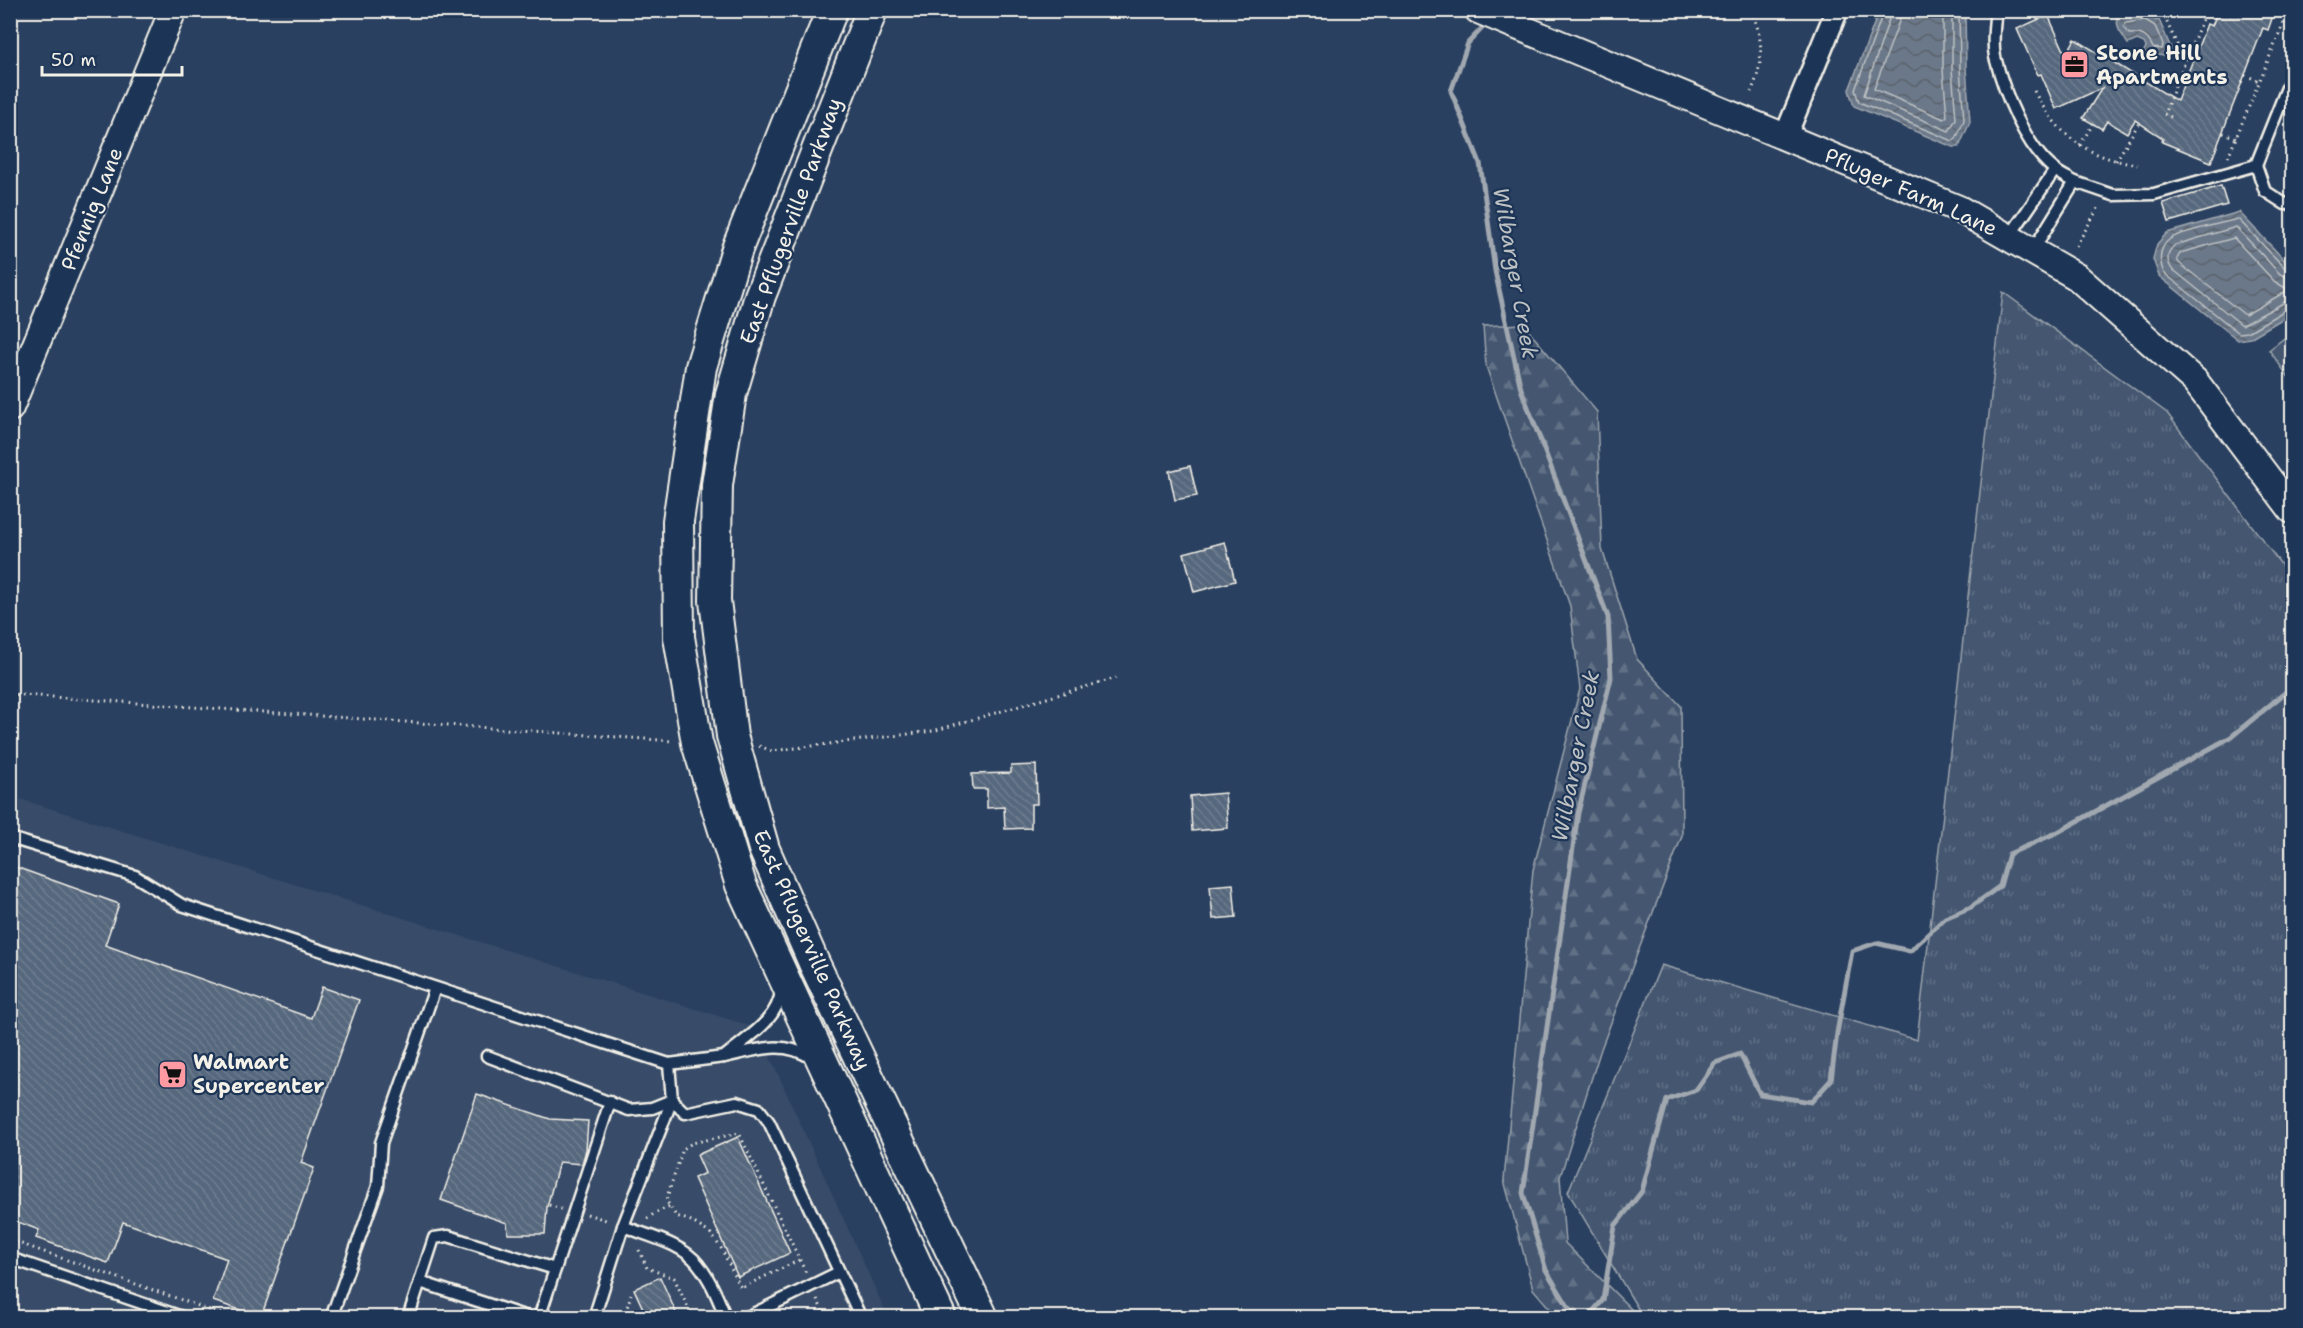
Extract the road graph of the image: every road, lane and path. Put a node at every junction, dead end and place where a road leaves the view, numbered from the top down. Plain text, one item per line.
1 (173, 10) edge
2 (832, 10) edge
3 (872, 10) edge
4 (1478, 10) edge
5 (1751, 10) edge
6 (1837, 10) edge
7 (1996, 10) edge
8 (2123, 10) edge
9 (2154, 10) edge
10 (2206, 10) edge
11 (2289, 10) edge
12 (2116, 11) edge
13 (2189, 52) junction
14 (2195, 55) dead end
15 (2245, 75) dead end
16 (2292, 75) edge
17 (2261, 82) junction
18 (1751, 92) dead end
19 (2034, 92) dead end
20 (2171, 117) dead end
21 (2139, 123) dead end
22 (2092, 124) dead end
23 (2223, 133) dead end
24 (1785, 136) junction
25 (2237, 138) junction
26 (2080, 145) junction
27 (2228, 157) dead end
28 (2116, 161) junction
29 (2137, 165) dead end
30 (2256, 165) junction
31 (2055, 170) junction
32 (2075, 182) junction
33 (2102, 201) dead end
34 (2292, 203) edge
35 (2009, 237) junction
36 (2076, 246) dead end
37 (2033, 250) junction
38 (12, 401) edge
39 (2292, 510) edge
40 (1116, 678) dead end
41 (10, 694) edge
42 (732, 736) junction
43 (697, 743) junction
44 (10, 838) edge
45 (782, 975) junction
46 (435, 988) junction
47 (488, 1056) dead end
48 (724, 1057) junction
49 (669, 1064) junction
50 (824, 1065) junction
51 (672, 1100) junction
52 (610, 1102) junction
53 (549, 1205) dead end
54 (670, 1206) junction
55 (563, 1210) dead end
56 (585, 1214) dead end
57 (647, 1219) dead end
58 (618, 1224) junction
59 (10, 1240) edge
60 (639, 1250) dead end
61 (10, 1258) edge
62 (799, 1260) junction
63 (555, 1269) junction
64 (840, 1272) junction
65 (806, 1273) dead end
66 (420, 1282) junction
67 (631, 1294) dead end
68 (817, 1299) dead end
69 (152, 1312) edge
70 (186, 1317) edge
71 (233, 1317) edge
72 (331, 1317) edge
73 (408, 1317) edge
74 (530, 1317) edge
75 (539, 1317) edge
76 (594, 1317) edge
77 (624, 1317) edge
78 (693, 1317) edge
79 (726, 1317) edge
80 (745, 1317) edge
81 (826, 1317) edge
82 (861, 1317) edge
83 (941, 1317) edge
84 (983, 1317) edge

1 - 38 street, Pfennig Lane
2 - 43 main road, East Pflugerville Parkway
3 - 42 main road, East Pflugerville Parkway
4 - 24 street, Pfluger Farm Lane
5 - 18 path
6 - 24 street
7 - 31 lane
8 - 12 path
9 - 13 path
10 - 13 path
11 - 17 path
13 - 14 path
13 - 20 path
15 - 17 path
16 - 30 lane
17 - 25 path
19 - 26 path
21 - 28 path
22 - 26 path
23 - 25 path
24 - 35 street, Pfluger Farm Lane
25 - 27 path
26 - 28 path
28 - 29 path
30 - 32 lane
30 - 34 lane
31 - 32 lane
31 - 35 lane
32 - 37 lane
33 - 36 path
35 - 37 street, Pfluger Farm Lane
37 - 39 street, Pfluger Farm Lane
40 - 42 path
41 - 43 path
42 - 43 street
42 - 84 main road, East Pflugerville Parkway
43 - 45 main road, East Pflugerville Parkway
44 - 46 lane
45 - 48 lane
45 - 50 main road, East Pflugerville Parkway
46 - 49 lane
46 - 72 lane
47 - 52 lane
48 - 49 lane
48 - 50 lane
49 - 51 lane
50 - 83 main road, East Pflugerville Parkway
51 - 52 lane
51 - 58 lane
51 - 64 lane
52 - 63 lane
53 - 55 path
54 - 57 path
54 - 62 path
54 - 62 path
56 - 58 path
58 - 76 lane
58 - 79 lane
59 - 71 path
60 - 78 path
61 - 69 lane
62 - 65 path
63 - 66 lane
63 - 75 lane
64 - 80 lane
64 - 82 lane
66 - 73 lane
66 - 74 lane
67 - 77 path
68 - 81 path
69 - 70 lane

